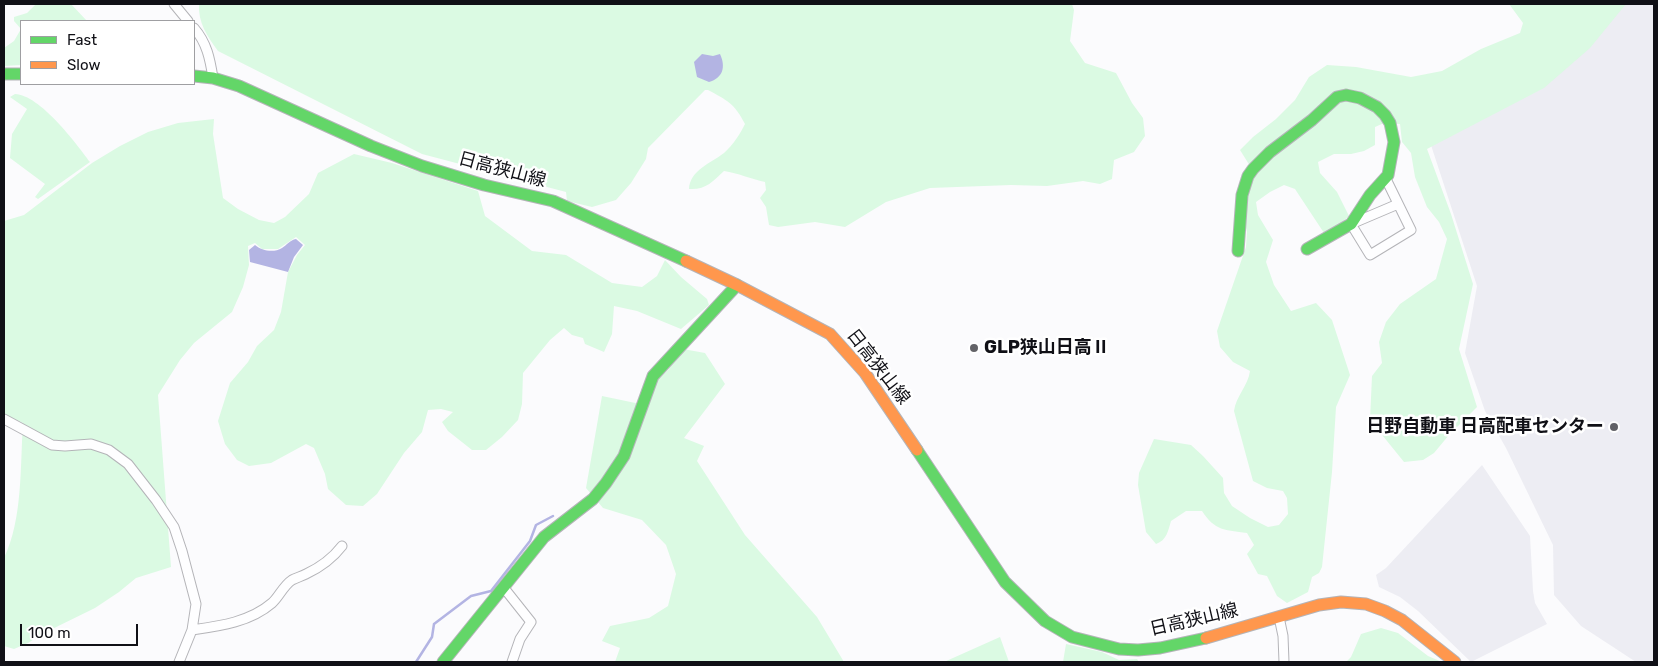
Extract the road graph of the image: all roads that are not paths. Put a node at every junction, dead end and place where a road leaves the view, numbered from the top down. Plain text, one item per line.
1 (174, 4) edge
2 (187, 20) edge
3 (195, 30) edge
4 (4, 74) edge
5 (20, 74) edge
6 (195, 76) edge
7 (213, 78) junction
8 (1386, 179) junction
9 (1367, 200) junction
10 (1398, 204) junction
11 (1375, 214) junction
12 (1351, 224) junction
13 (1307, 249) dead end
14 (1238, 251) dead end
15 (736, 286) junction
16 (4, 419) edge
17 (342, 546) dead end
18 (504, 588) junction
19 (1280, 617) junction
20 (192, 630) junction
21 (179, 662) edge
22 (443, 662) edge
23 (512, 662) edge
24 (1284, 662) edge
25 (1455, 662) edge

1 - 2 street
3 - 7 street
4 - 5 main road
6 - 7 main road, 日高狭山線
7 - 15 main road, 日高狭山線
8 - 9 main road
8 - 10 street
8 - 14 main road
9 - 11 street
9 - 12 main road
10 - 11 street
10 - 12 street
11 - 12 street
12 - 13 main road
15 - 18 main road
15 - 19 main road, 日高狭山線
16 - 20 street
17 - 20 street
18 - 22 main road
18 - 23 street
19 - 24 street
19 - 25 main road, 日高狭山線
20 - 21 street

